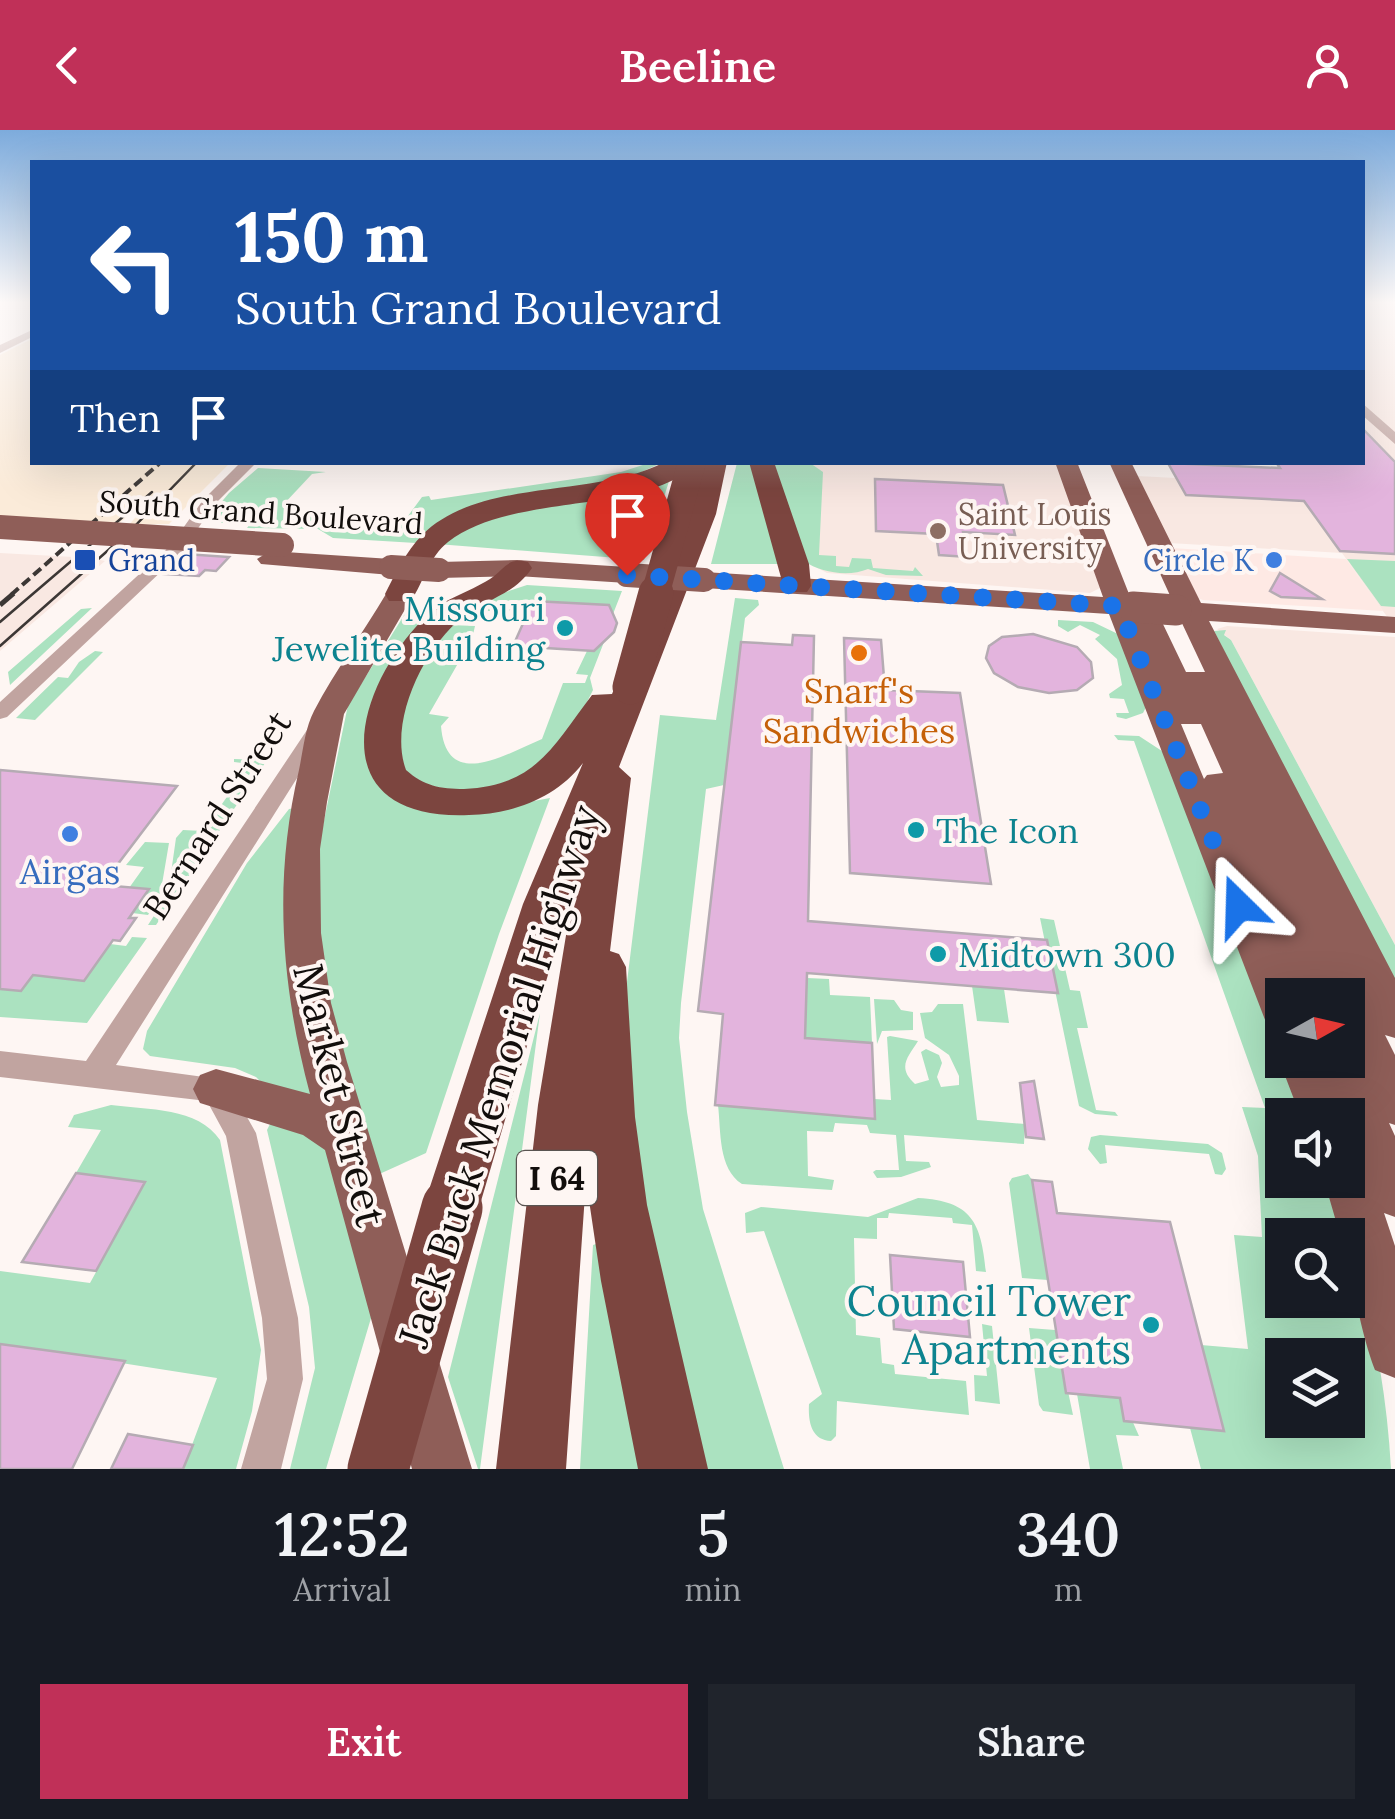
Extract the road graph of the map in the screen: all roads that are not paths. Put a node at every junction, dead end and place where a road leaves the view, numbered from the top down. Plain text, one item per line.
1 (1365, 410) edge
2 (1395, 440) edge
3 (247, 465) edge
4 (681, 465) edge
5 (687, 465) edge
6 (715, 465) edge
7 (762, 465) edge
8 (1068, 465) edge
9 (1086, 465) edge
10 (1103, 465) edge
11 (1121, 465) edge
12 (0, 528) edge
13 (0, 541) edge
14 (276, 552) junction
15 (517, 568) junction
16 (397, 571) junction
17 (796, 586) junction
18 (1155, 609) junction
19 (1395, 625) edge
20 (640, 662) junction
21 (0, 713) edge
22 (328, 714) junction
23 (593, 889) junction
24 (1271, 978) edge
25 (1304, 978) edge
26 (1336, 978) edge
27 (1395, 1020) edge
28 (1365, 1039) edge
29 (0, 1064) edge
30 (93, 1075) junction
31 (1347, 1078) edge
32 (216, 1089) junction
33 (1395, 1104) edge
34 (345, 1136) junction
35 (1395, 1194) edge
36 (1355, 1198) edge
37 (1395, 1350) edge
38 (261, 1469) edge
39 (378, 1469) edge
40 (442, 1469) edge
41 (531, 1469) edge
42 (674, 1469) edge

1 - 2 street
3 - 21 street
4 - 16 highway
5 - 23 highway, Jack Buck Memorial Highway / I 64, bridge
6 - 20 highway, Jack Buck Memorial Highway / I 64
7 - 17 highway
8 - 18 main road
9 - 18 main road
10 - 18 main road
11 - 18 main road
12 - 14 main road, South Grand Boulevard, bridge
13 - 14 main road, South Grand Boulevard
14 - 16 main road, South Grand Boulevard
15 - 16 main road, South Grand Boulevard, bridge
15 - 17 main road, South Grand Boulevard, bridge
15 - 20 highway
16 - 22 main road, Bernard Street
17 - 18 main road, South Grand Boulevard
18 - 19 main road, South Grand Boulevard
18 - 24 main road
18 - 25 main road
18 - 26 main road
18 - 27 main road
20 - 39 highway, Jack Buck Memorial Highway / I 64, bridge
22 - 30 street, Bernard Street
22 - 34 main road, Market Street
23 - 41 highway, Jack Buck Memorial Highway / I 64
23 - 42 highway
28 - 33 main road
29 - 30 street
30 - 32 street
31 - 35 main road
32 - 34 main road
32 - 38 street
34 - 40 main road, Market Street
36 - 37 main road

